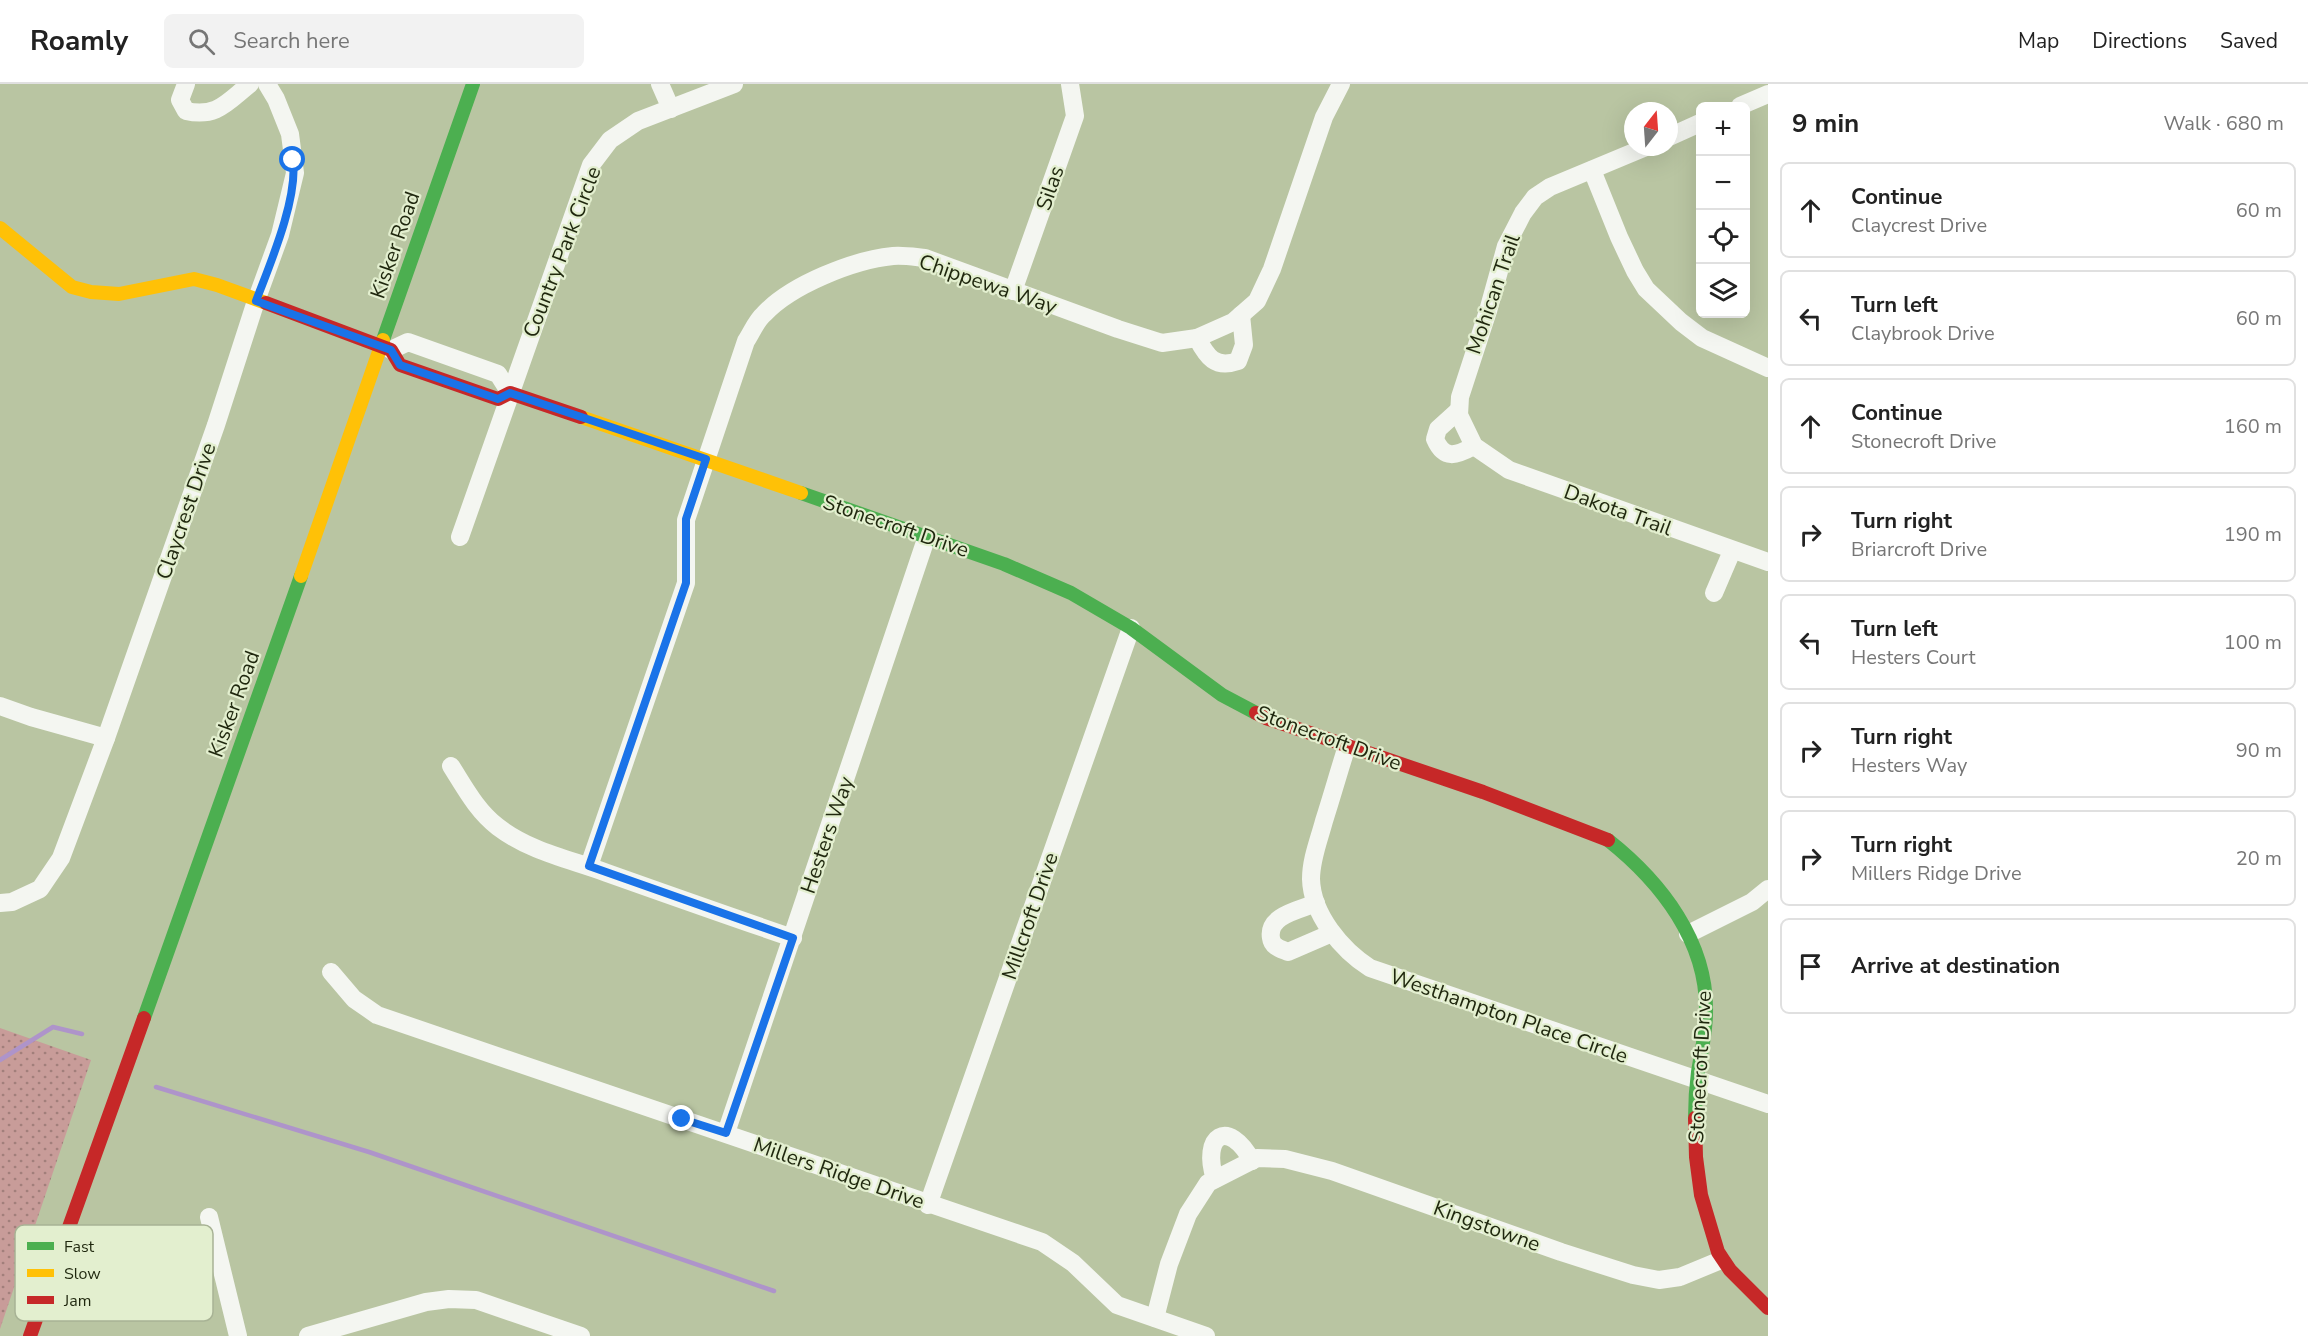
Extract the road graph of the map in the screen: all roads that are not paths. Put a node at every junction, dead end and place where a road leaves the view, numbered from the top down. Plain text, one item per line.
1 (186, 84) edge
2 (250, 84) edge
3 (267, 84) edge
4 (473, 84) edge
5 (660, 84) edge
6 (734, 84) edge
7 (1070, 84) edge
8 (1341, 84) edge
9 (1768, 94) edge
10 (1749, 102) edge
11 (671, 109) junction
12 (1696, 125) edge
13 (1678, 133) edge
14 (1625, 156) edge
15 (1592, 170) junction
16 (0, 228) edge
17 (1014, 291) junction
18 (256, 301) junction
19 (1241, 315) junction
20 (1197, 338) junction
21 (386, 348) junction
22 (1768, 368) edge
23 (510, 393) junction
24 (1460, 410) junction
25 (1474, 446) junction
26 (706, 459) junction
27 (460, 537) dead end
28 (927, 537) junction
29 (1732, 551) junction
30 (1768, 562) edge
31 (1714, 593) dead end
32 (1131, 628) junction
33 (0, 706) edge
34 (106, 738) junction
35 (1347, 746) junction
36 (451, 766) dead end
37 (589, 866) junction
38 (1768, 889) edge
39 (0, 903) edge
40 (1316, 903) junction
41 (1332, 933) junction
42 (1688, 934) junction
43 (793, 938) junction
44 (331, 972) dead end
45 (1697, 1081) junction
46 (1768, 1104) edge
47 (726, 1133) junction
48 (1252, 1161) junction
49 (1215, 1179) junction
50 (928, 1205) junction
51 (209, 1217) dead end
52 (70, 1225) edge
53 (211, 1225) edge
54 (213, 1233) edge
55 (1722, 1260) junction
56 (1768, 1308) edge
57 (1155, 1318) junction
58 (35, 1321) edge
59 (572, 1335) edge
60 (30, 1336) edge
61 (238, 1336) edge
62 (308, 1336) edge
63 (1206, 1336) edge

1 - 2 street
3 - 18 street, Claycrest Drive
4 - 21 street, Kisker Road
5 - 11 street
6 - 11 street, Country Park Circle
7 - 17 street, Silas
8 - 19 street, Chippewa Way
9 - 10 street
11 - 23 street, Country Park Circle
12 - 13 street
14 - 15 street, Mohican Trail
15 - 22 street
15 - 24 street, Mohican Trail
16 - 18 street
17 - 20 street, Chippewa Way
17 - 26 street, Chippewa Way
18 - 21 street
18 - 34 street, Claycrest Drive
19 - 20 street, Chippewa Way
19 - 20 street
21 - 23 street, Stonecroft Drive
21 - 52 street, Kisker Road
23 - 26 street, Stonecroft Drive
23 - 27 street, Country Park Circle
24 - 25 street, Mohican Trail
24 - 25 street
25 - 29 street, Dakota Trail
26 - 28 street, Stonecroft Drive
26 - 37 street, Chippewa Way
28 - 32 street, Stonecroft Drive
28 - 43 street, Hesters Way
29 - 30 street, Dakota Trail
29 - 31 street
32 - 35 street, Stonecroft Drive
32 - 50 street, Millcroft Drive
33 - 34 street
34 - 39 street, Claycrest Drive
35 - 40 street, Westhampton Place Circle
35 - 42 street, Stonecroft Drive
36 - 37 street
37 - 43 street
38 - 42 street
40 - 41 street, Westhampton Place Circle
40 - 41 street
41 - 45 street, Westhampton Place Circle
42 - 45 street, Stonecroft Drive
43 - 47 street, Hesters Way
44 - 47 street, Millers Ridge Drive
45 - 46 street, Westhampton Place Circle
45 - 55 street, Stonecroft Drive
47 - 50 street, Millers Ridge Drive
48 - 49 street, Kingstowne
48 - 49 street
48 - 55 street, Kingstowne
49 - 57 street, Kingstowne
50 - 57 street, Millers Ridge Drive
51 - 53 street
54 - 61 street
55 - 56 street, Stonecroft Drive
57 - 63 street, Millers Ridge Drive
58 - 60 street, Kisker Road
59 - 62 street

